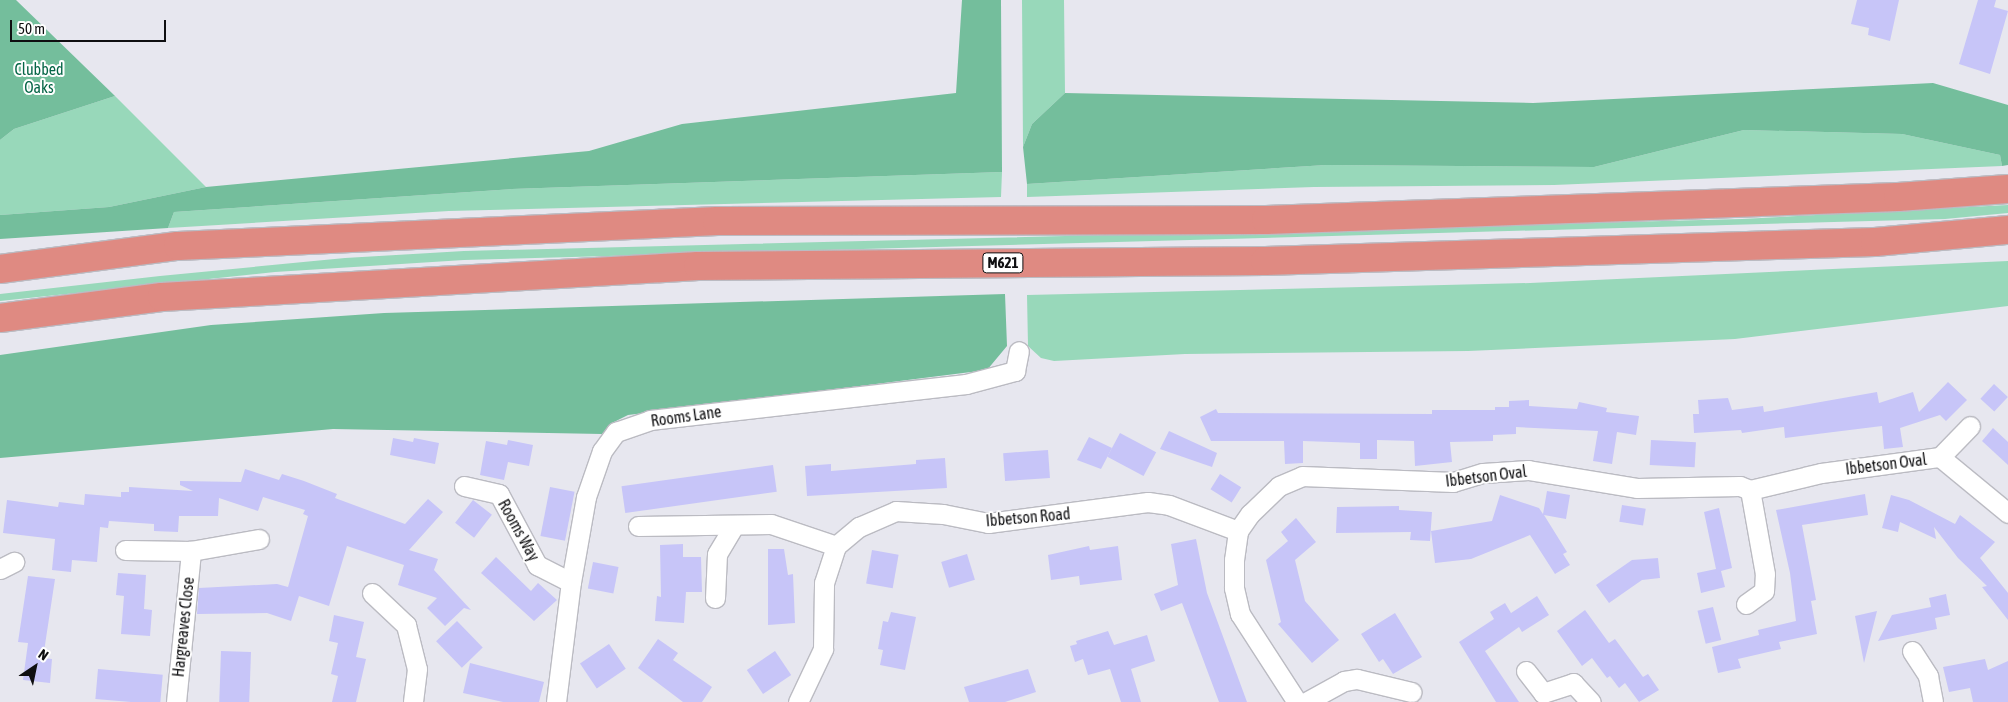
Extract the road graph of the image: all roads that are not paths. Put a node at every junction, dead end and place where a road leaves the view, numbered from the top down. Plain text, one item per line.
1 (2008, 189) edge
2 (2008, 230) edge
3 (0, 269) edge
4 (0, 318) edge
5 (1018, 351) dead end
6 (1970, 426) dead end
7 (1940, 457) junction
8 (464, 486) dead end
9 (1750, 490) junction
10 (2008, 512) edge
11 (638, 526) dead end
12 (733, 527) junction
13 (1238, 531) junction
14 (259, 538) dead end
15 (836, 546) junction
16 (125, 550) dead end
17 (191, 551) junction
18 (571, 582) junction
19 (372, 593) dead end
20 (715, 598) dead end
21 (1746, 604) dead end
22 (1912, 651) dead end
23 (1526, 671) dead end
24 (1411, 692) dead end
25 (176, 702) edge
26 (413, 702) edge
27 (556, 702) edge
28 (798, 702) edge
29 (1297, 702) edge
30 (1306, 702) edge
31 (1591, 702) edge
32 (1933, 702) edge

1 - 3 highway
2 - 4 highway, M621
5 - 18 street, Rooms Lane
6 - 7 street, Ibbetson Oval
7 - 9 street, Ibbetson Oval
7 - 10 street, Ibbetson Oval
8 - 18 street, Rooms Way
9 - 13 street, Ibbetson Oval
9 - 21 street
11 - 12 street
12 - 15 street
12 - 20 street
13 - 15 street, Ibbetson Road
13 - 29 street
14 - 17 street
15 - 28 street
16 - 17 street
17 - 25 street, Hargreaves Close
18 - 27 street, Rooms Lane
19 - 26 street
22 - 32 street
23 - 31 street
24 - 30 street

